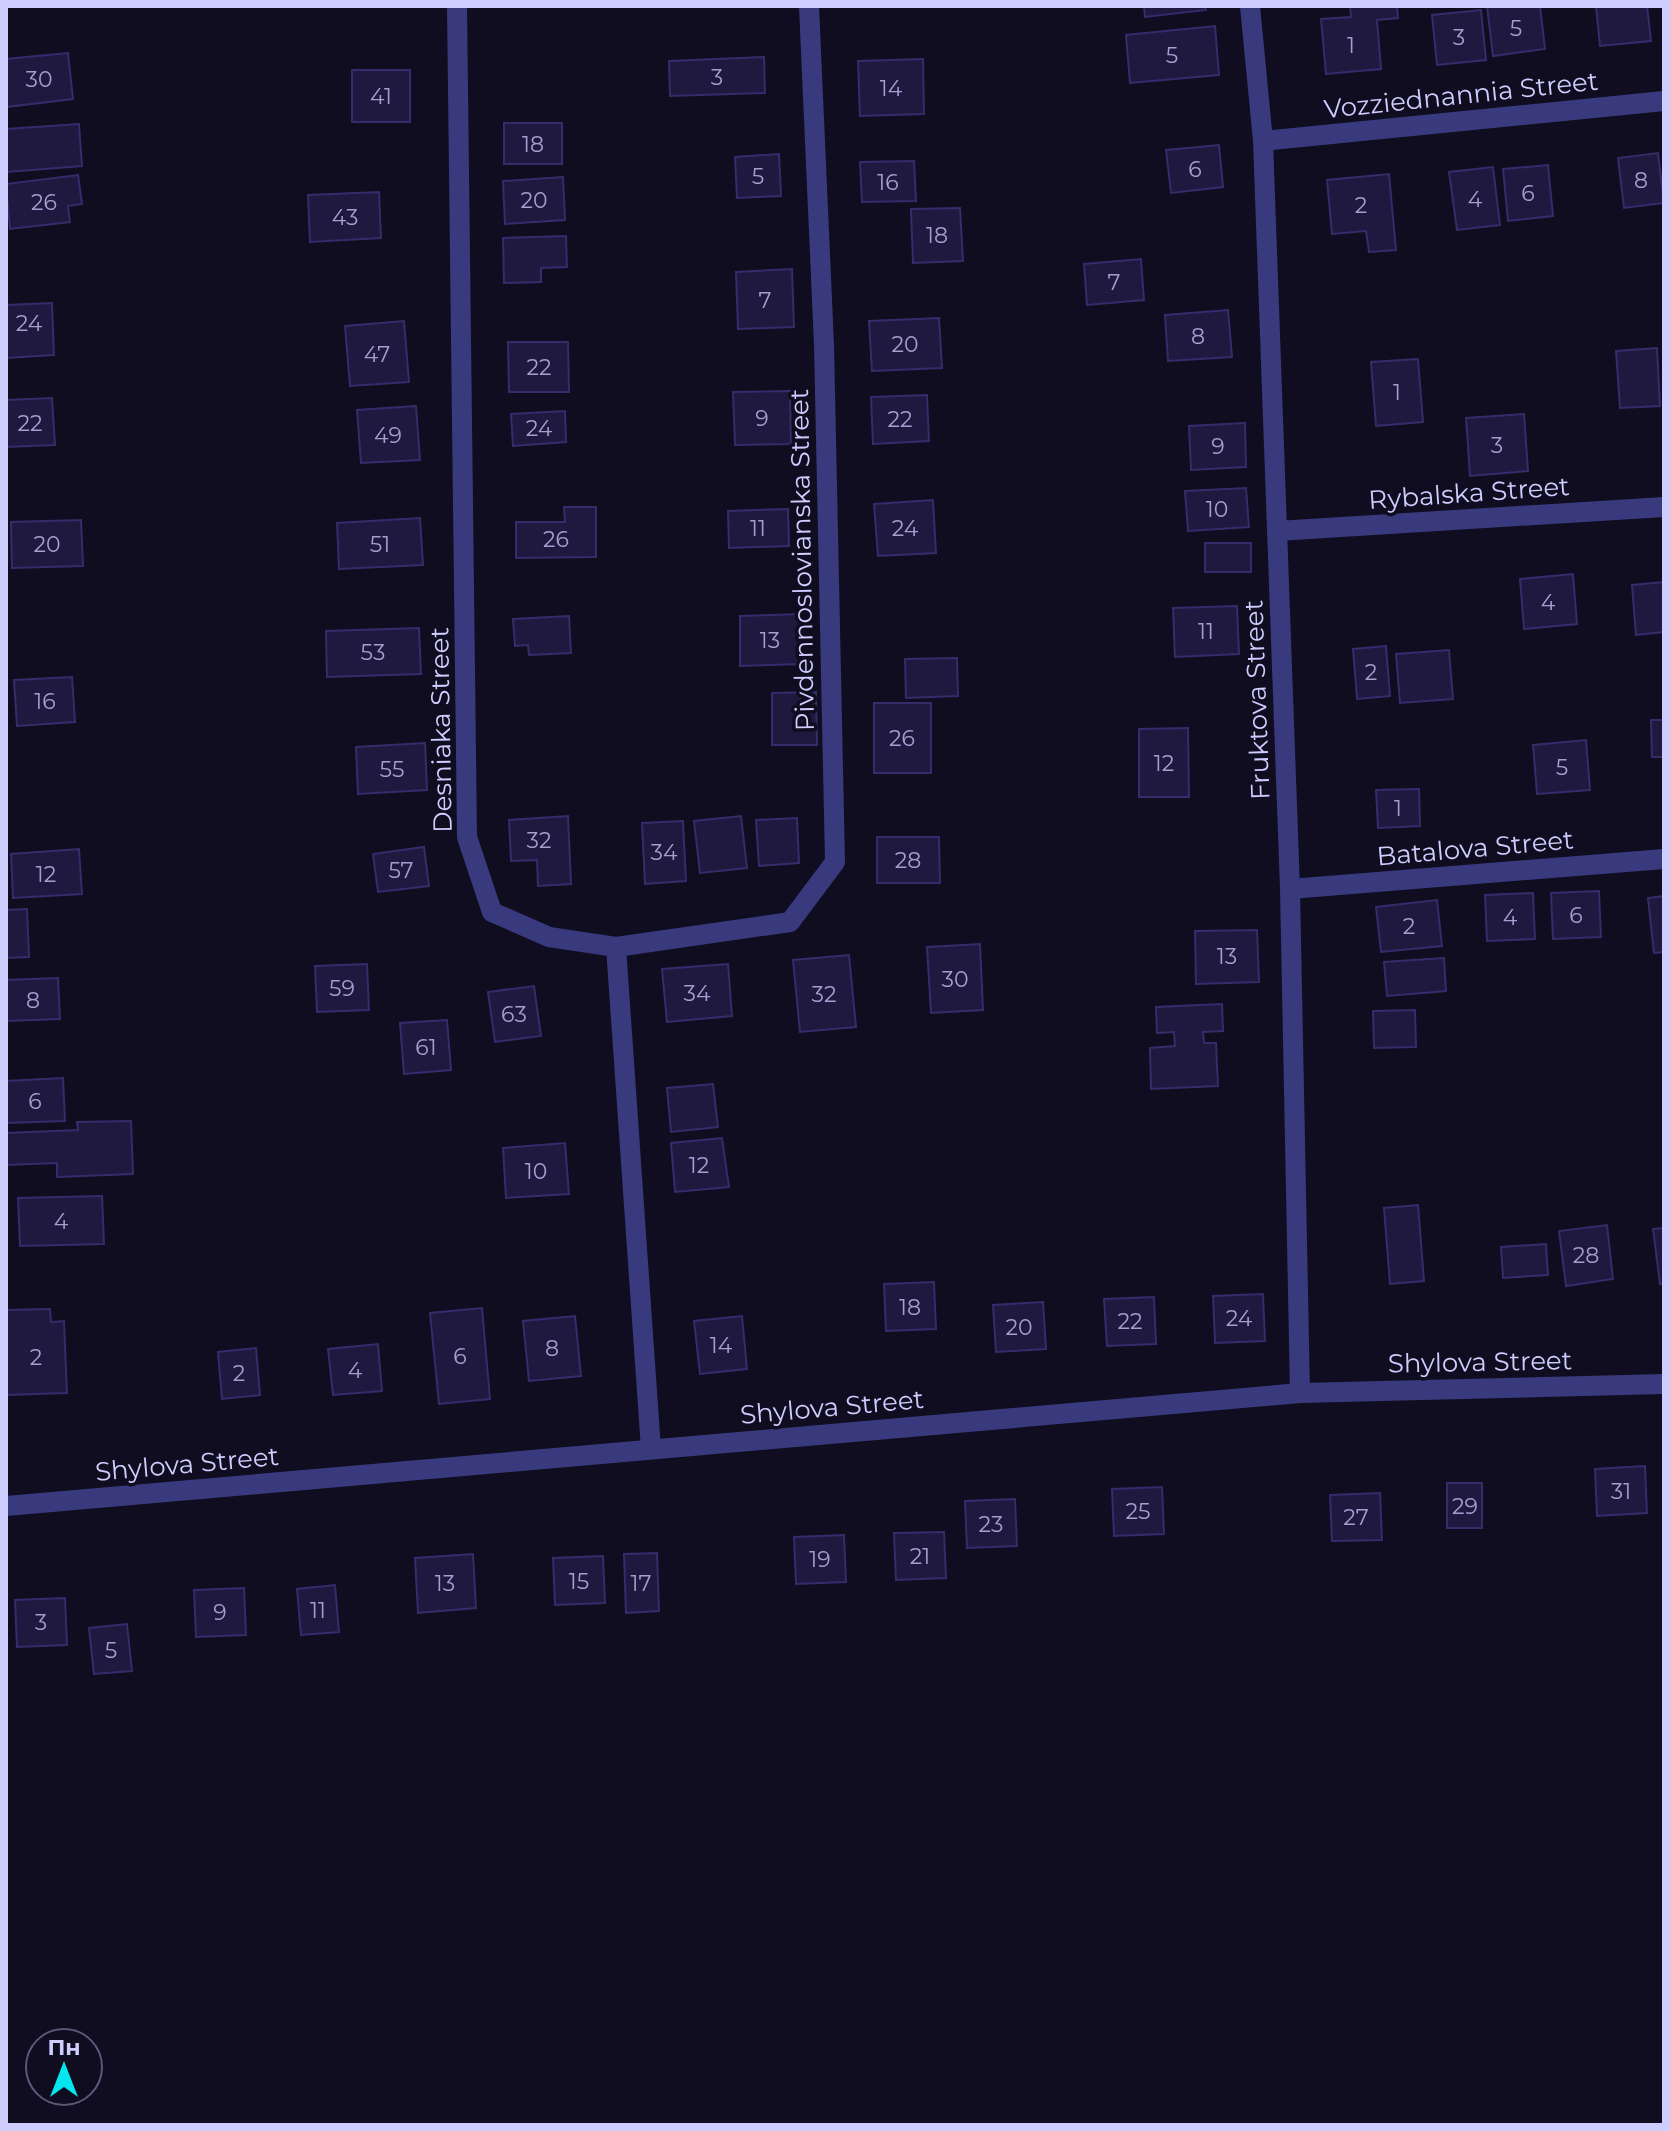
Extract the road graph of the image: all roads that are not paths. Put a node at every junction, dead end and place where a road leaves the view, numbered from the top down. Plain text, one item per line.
1 (457, 6) edge
2 (809, 6) edge
3 (1250, 6) edge
4 (1664, 101) edge
5 (1263, 141) junction
6 (1664, 507) edge
7 (1277, 531) junction
8 (1664, 859) edge
9 (1290, 889) junction
10 (616, 947) junction
11 (1664, 1384) edge
12 (1300, 1393) junction
13 (651, 1449) junction
14 (6, 1506) edge

1 - 10 street, Desniaka Street
2 - 10 street, Pivdennoslovianska Street
3 - 5 street, Fruktova Street
4 - 5 street, Vozziednannia Street
5 - 7 street, Fruktova Street
6 - 7 street, Rybalska Street
7 - 9 street, Fruktova Street
8 - 9 street, Batalova Street
9 - 12 street, Fruktova Street
10 - 13 street
11 - 12 street, Shylova Street
12 - 13 street, Shylova Street
13 - 14 street, Shylova Street

